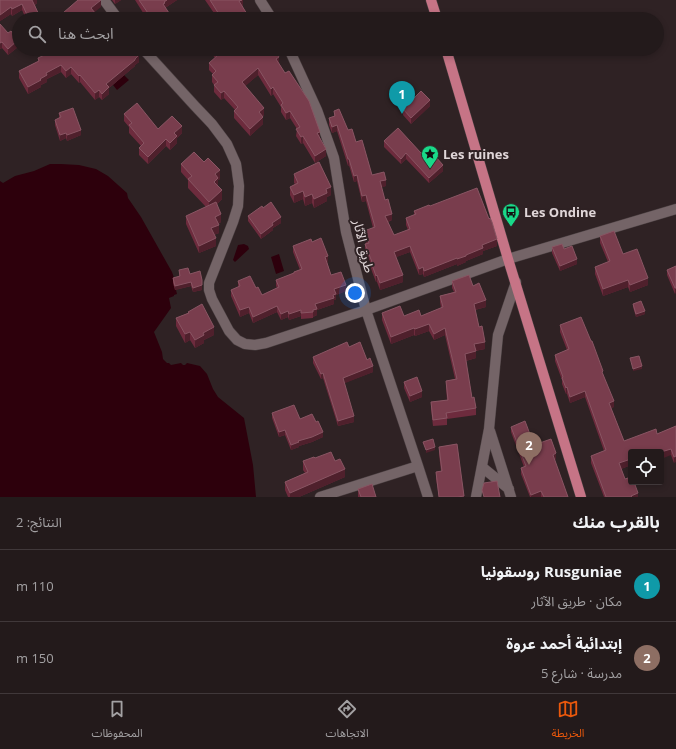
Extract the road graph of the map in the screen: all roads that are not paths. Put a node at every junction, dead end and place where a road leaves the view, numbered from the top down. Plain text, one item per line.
1 (104, 0) edge
2 (260, 0) edge
3 (431, 0) edge
4 (113, 12) edge
5 (268, 12) edge
6 (435, 12) edge
7 (149, 56) edge
8 (291, 56) edge
9 (448, 56) edge
10 (676, 210) edge
11 (508, 259) junction
12 (516, 282) junction
13 (366, 310) junction
14 (489, 429) junction
15 (418, 466) junction
16 (482, 467) junction
17 (510, 493) edge
18 (320, 497) edge
19 (428, 497) edge
20 (476, 497) edge
21 (581, 497) edge

1 - 4 street
2 - 5 street
3 - 6 main road
7 - 13 street
8 - 13 street, طريق الآثار
9 - 11 main road
10 - 11 street
11 - 12 main road
11 - 13 street
12 - 14 street
12 - 21 main road
13 - 15 street, طريق الآثار
14 - 16 street
14 - 17 street
15 - 18 street
15 - 19 street, طريق الآثار
16 - 17 street
16 - 20 street

